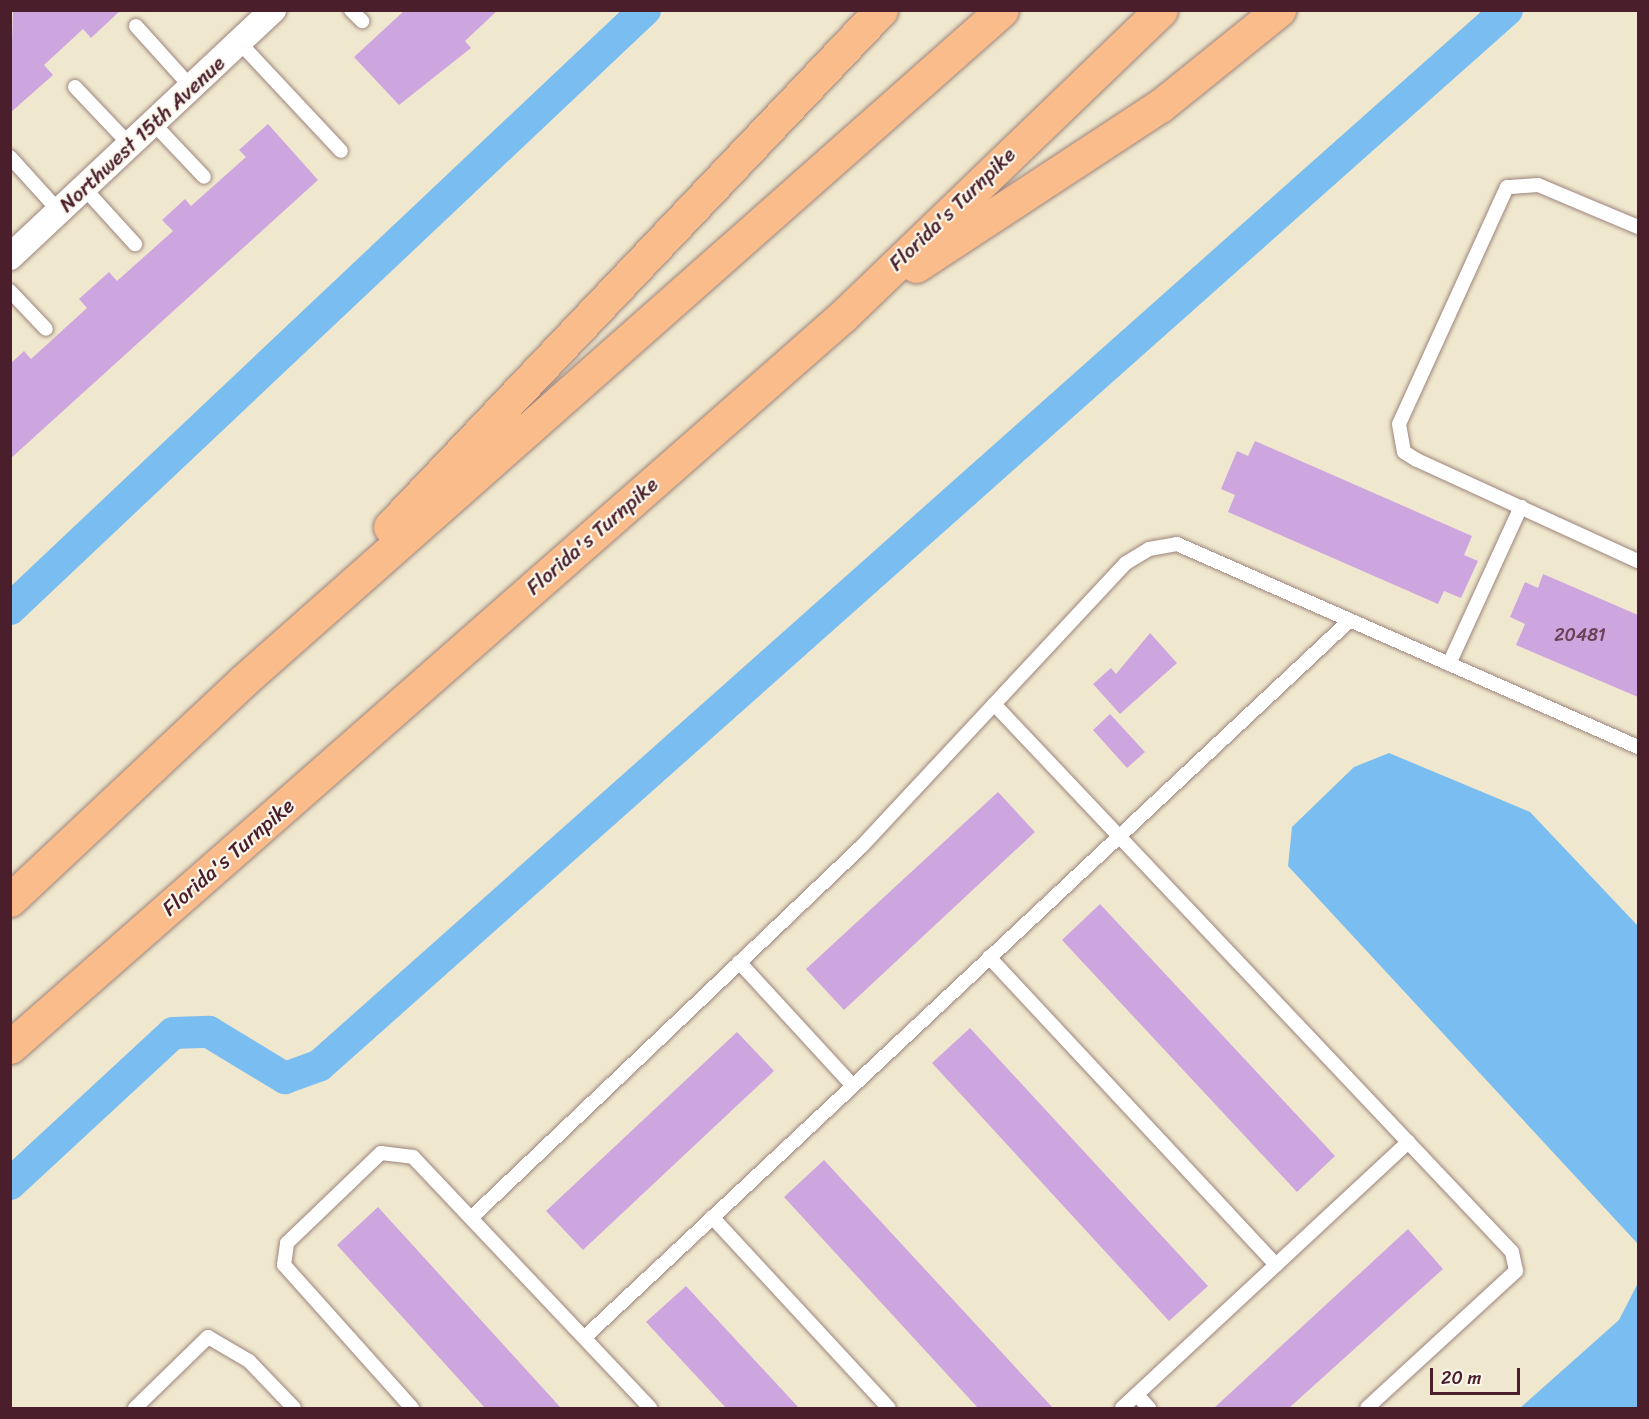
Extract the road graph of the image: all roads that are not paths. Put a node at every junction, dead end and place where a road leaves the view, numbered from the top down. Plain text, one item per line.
1 (351, 10) edge
2 (881, 10) edge
3 (1002, 10) edge
4 (1161, 10) edge
5 (1279, 10) edge
6 (261, 14) edge
7 (362, 21) dead end
8 (135, 27) dead end
9 (240, 42) junction
10 (75, 87) dead end
11 (191, 87) junction
12 (153, 123) junction
13 (130, 146) junction
14 (341, 151) dead end
15 (10, 157) edge
16 (204, 177) dead end
17 (84, 188) junction
18 (60, 211) junction
19 (1638, 227) edge
20 (135, 244) dead end
21 (10, 257) edge
22 (10, 291) edge
23 (843, 316) junction
24 (46, 329) dead end
25 (1521, 507) junction
26 (1638, 561) edge
27 (1350, 620) junction
28 (1449, 664) junction
29 (242, 682) junction
30 (994, 704) junction
31 (1638, 747) edge
32 (1118, 835) junction
33 (10, 900) edge
34 (989, 957) junction
35 (739, 962) junction
36 (10, 1047) edge
37 (852, 1085) junction
38 (1408, 1142) junction
39 (712, 1217) junction
40 (471, 1218) junction
41 (1276, 1265) junction
42 (585, 1336) junction
43 (1137, 1395) junction
44 (135, 1408) edge
45 (294, 1408) edge
46 (412, 1408) edge
47 (650, 1408) edge
48 (889, 1408) edge
49 (1122, 1408) edge
50 (1149, 1408) edge
51 (1366, 1408) edge

1 - 7 lane
2 - 29 highway
3 - 29 highway
4 - 23 highway, Florida's Turnpike
5 - 23 highway
6 - 9 street, Northwest 15th Avenue
8 - 11 lane
9 - 11 street, Northwest 15th Avenue
9 - 14 lane
10 - 13 lane
11 - 12 street, Northwest 15th Avenue
12 - 13 street, Northwest 15th Avenue
12 - 16 lane
13 - 17 street, Northwest 15th Avenue
15 - 18 lane
17 - 18 street, Northwest 15th Avenue
17 - 20 lane
18 - 21 street, Northwest 15th Avenue
19 - 25 lane
22 - 24 lane
23 - 36 highway, Florida's Turnpike
25 - 26 lane
25 - 28 lane
27 - 28 lane
27 - 30 lane
27 - 32 lane
28 - 31 lane
29 - 33 highway
30 - 32 lane
30 - 35 lane
32 - 34 lane
32 - 38 lane
34 - 37 lane
34 - 41 lane
35 - 37 lane
35 - 40 lane
37 - 39 lane
38 - 41 lane
38 - 51 lane
39 - 42 lane
39 - 48 lane
40 - 42 lane
40 - 46 lane
41 - 43 lane
42 - 47 lane
43 - 49 lane
43 - 50 lane
44 - 45 lane

